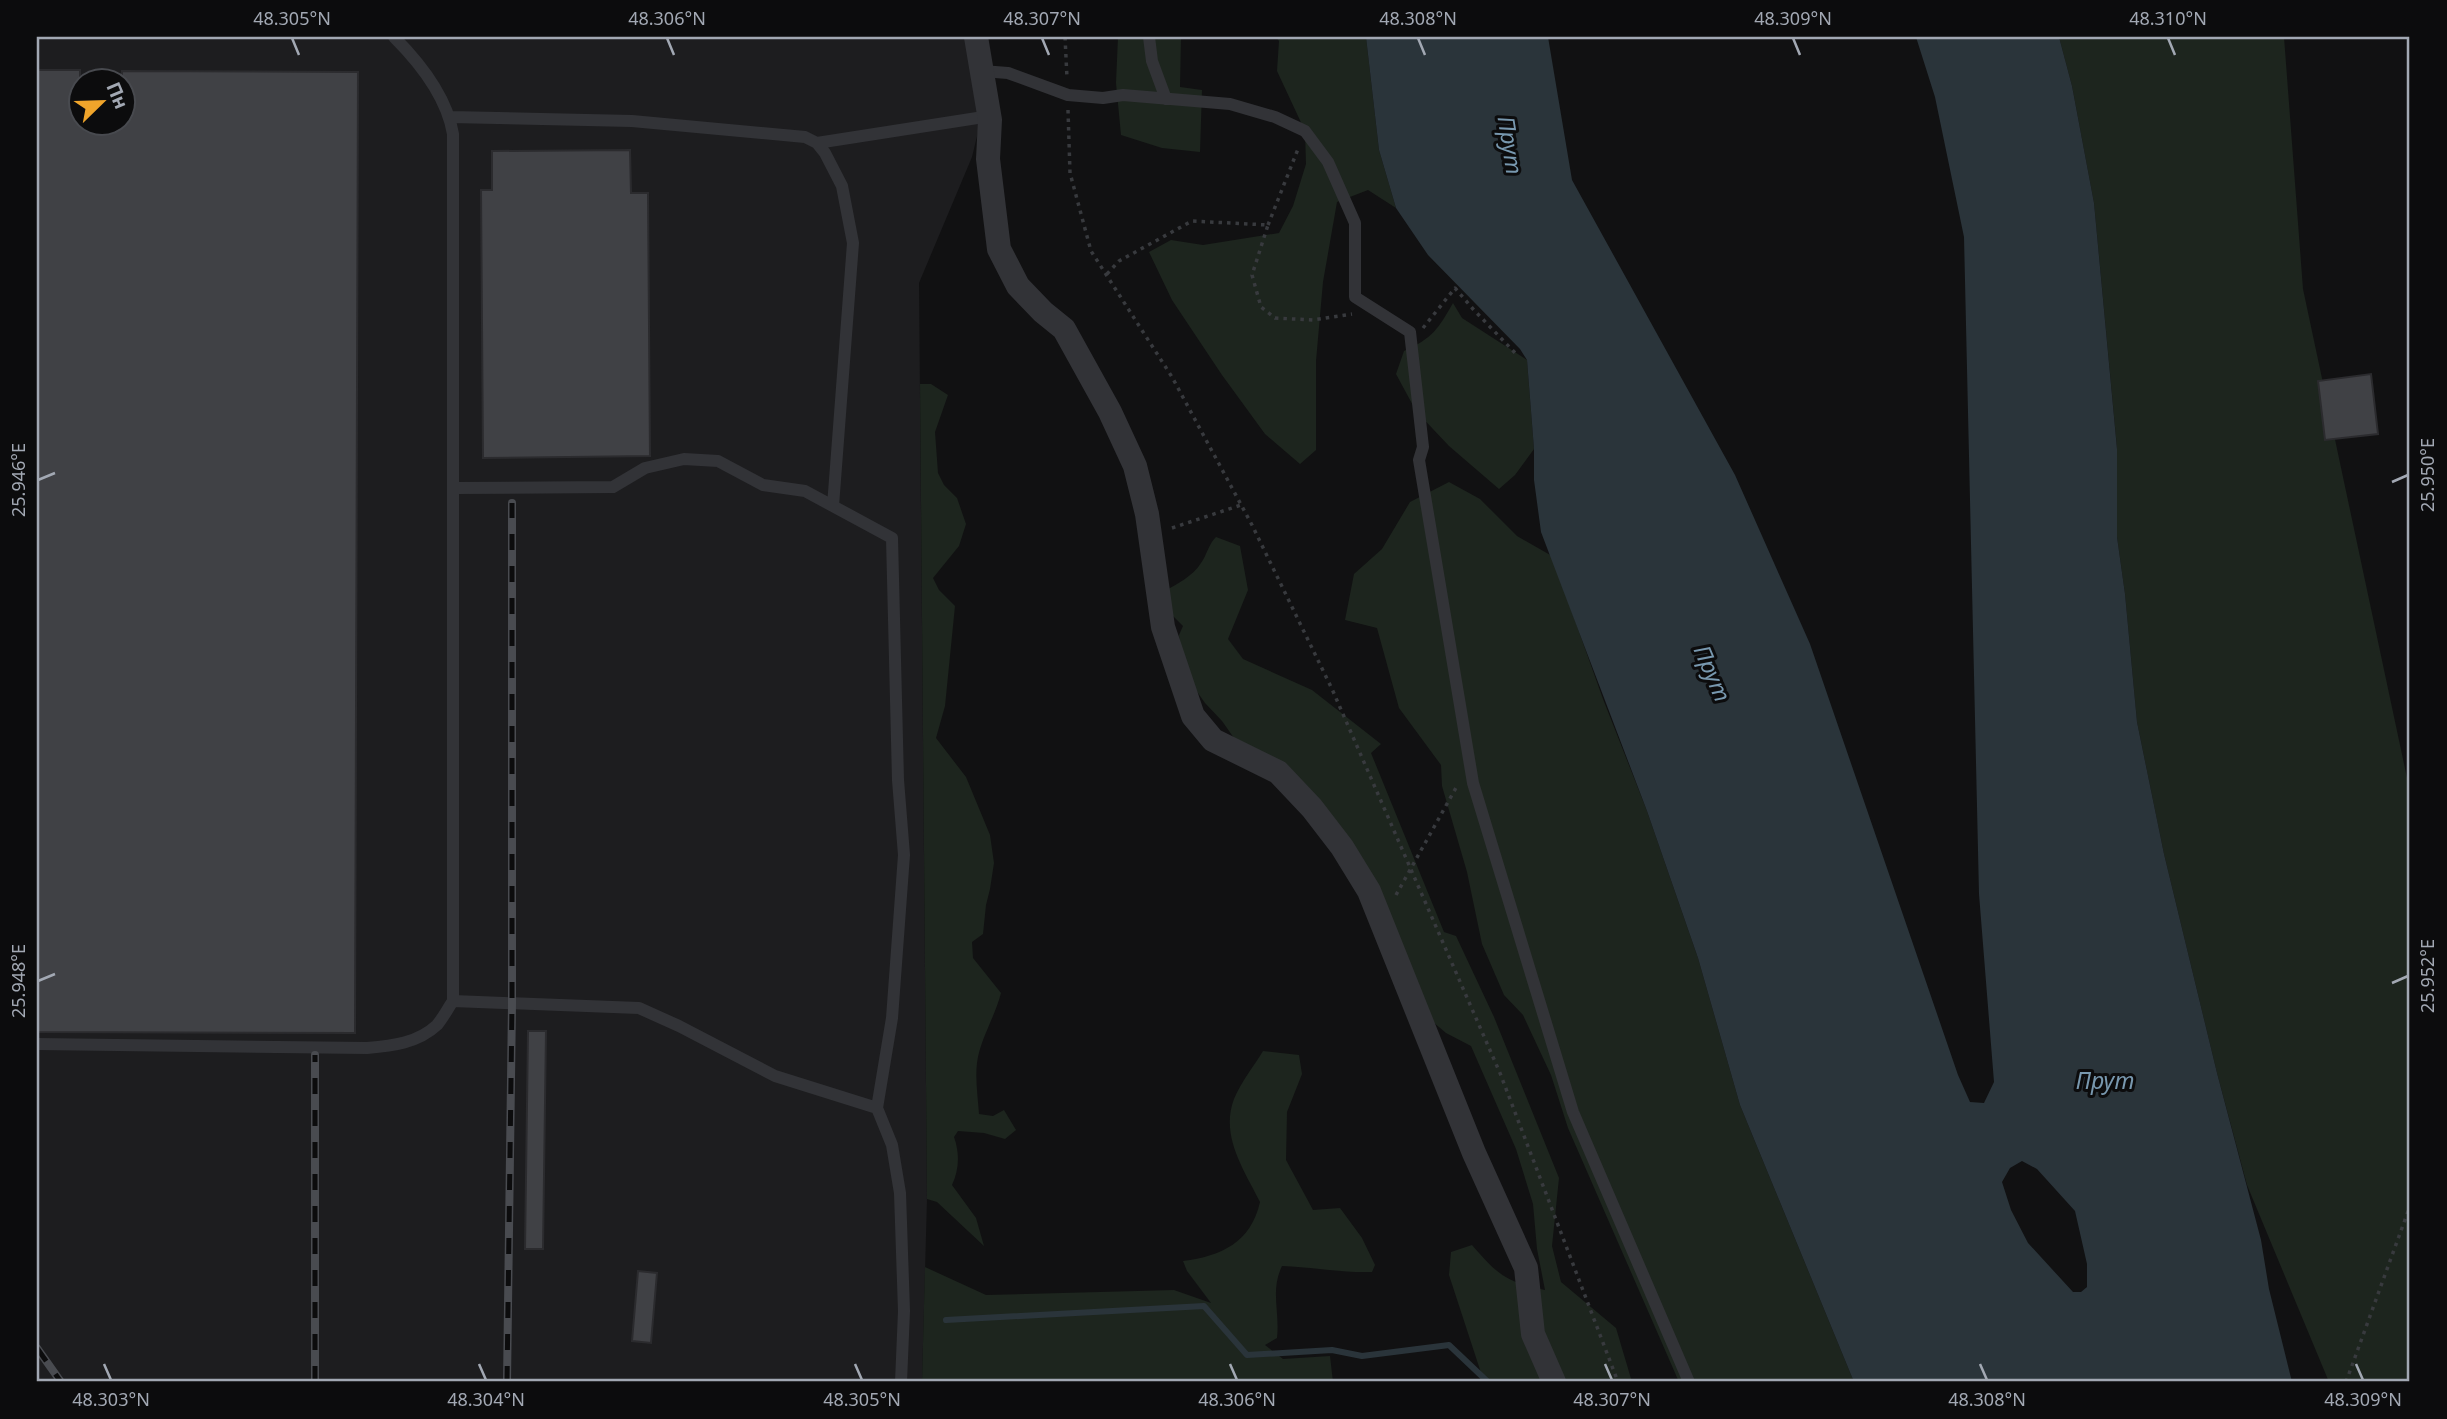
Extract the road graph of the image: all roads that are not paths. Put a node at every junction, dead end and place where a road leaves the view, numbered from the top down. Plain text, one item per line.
1 (394, 37) edge
2 (976, 37) edge
3 (1149, 37) edge
4 (982, 71) junction
5 (1166, 99) junction
6 (990, 116) junction
7 (450, 117) junction
8 (817, 143) junction
9 (453, 488) junction
10 (833, 506) junction
11 (453, 1001) junction
12 (37, 1044) edge
13 (877, 1108) junction
14 (901, 1382) edge
15 (1554, 1382) edge
16 (1689, 1382) edge

1 - 7 lane
2 - 4 street
3 - 5 lane
4 - 5 lane
4 - 6 street
5 - 16 lane
6 - 8 lane
6 - 15 street
7 - 8 lane
7 - 9 lane
8 - 10 lane
9 - 10 lane
9 - 11 lane
10 - 13 lane
11 - 12 lane
11 - 13 lane
13 - 14 lane

